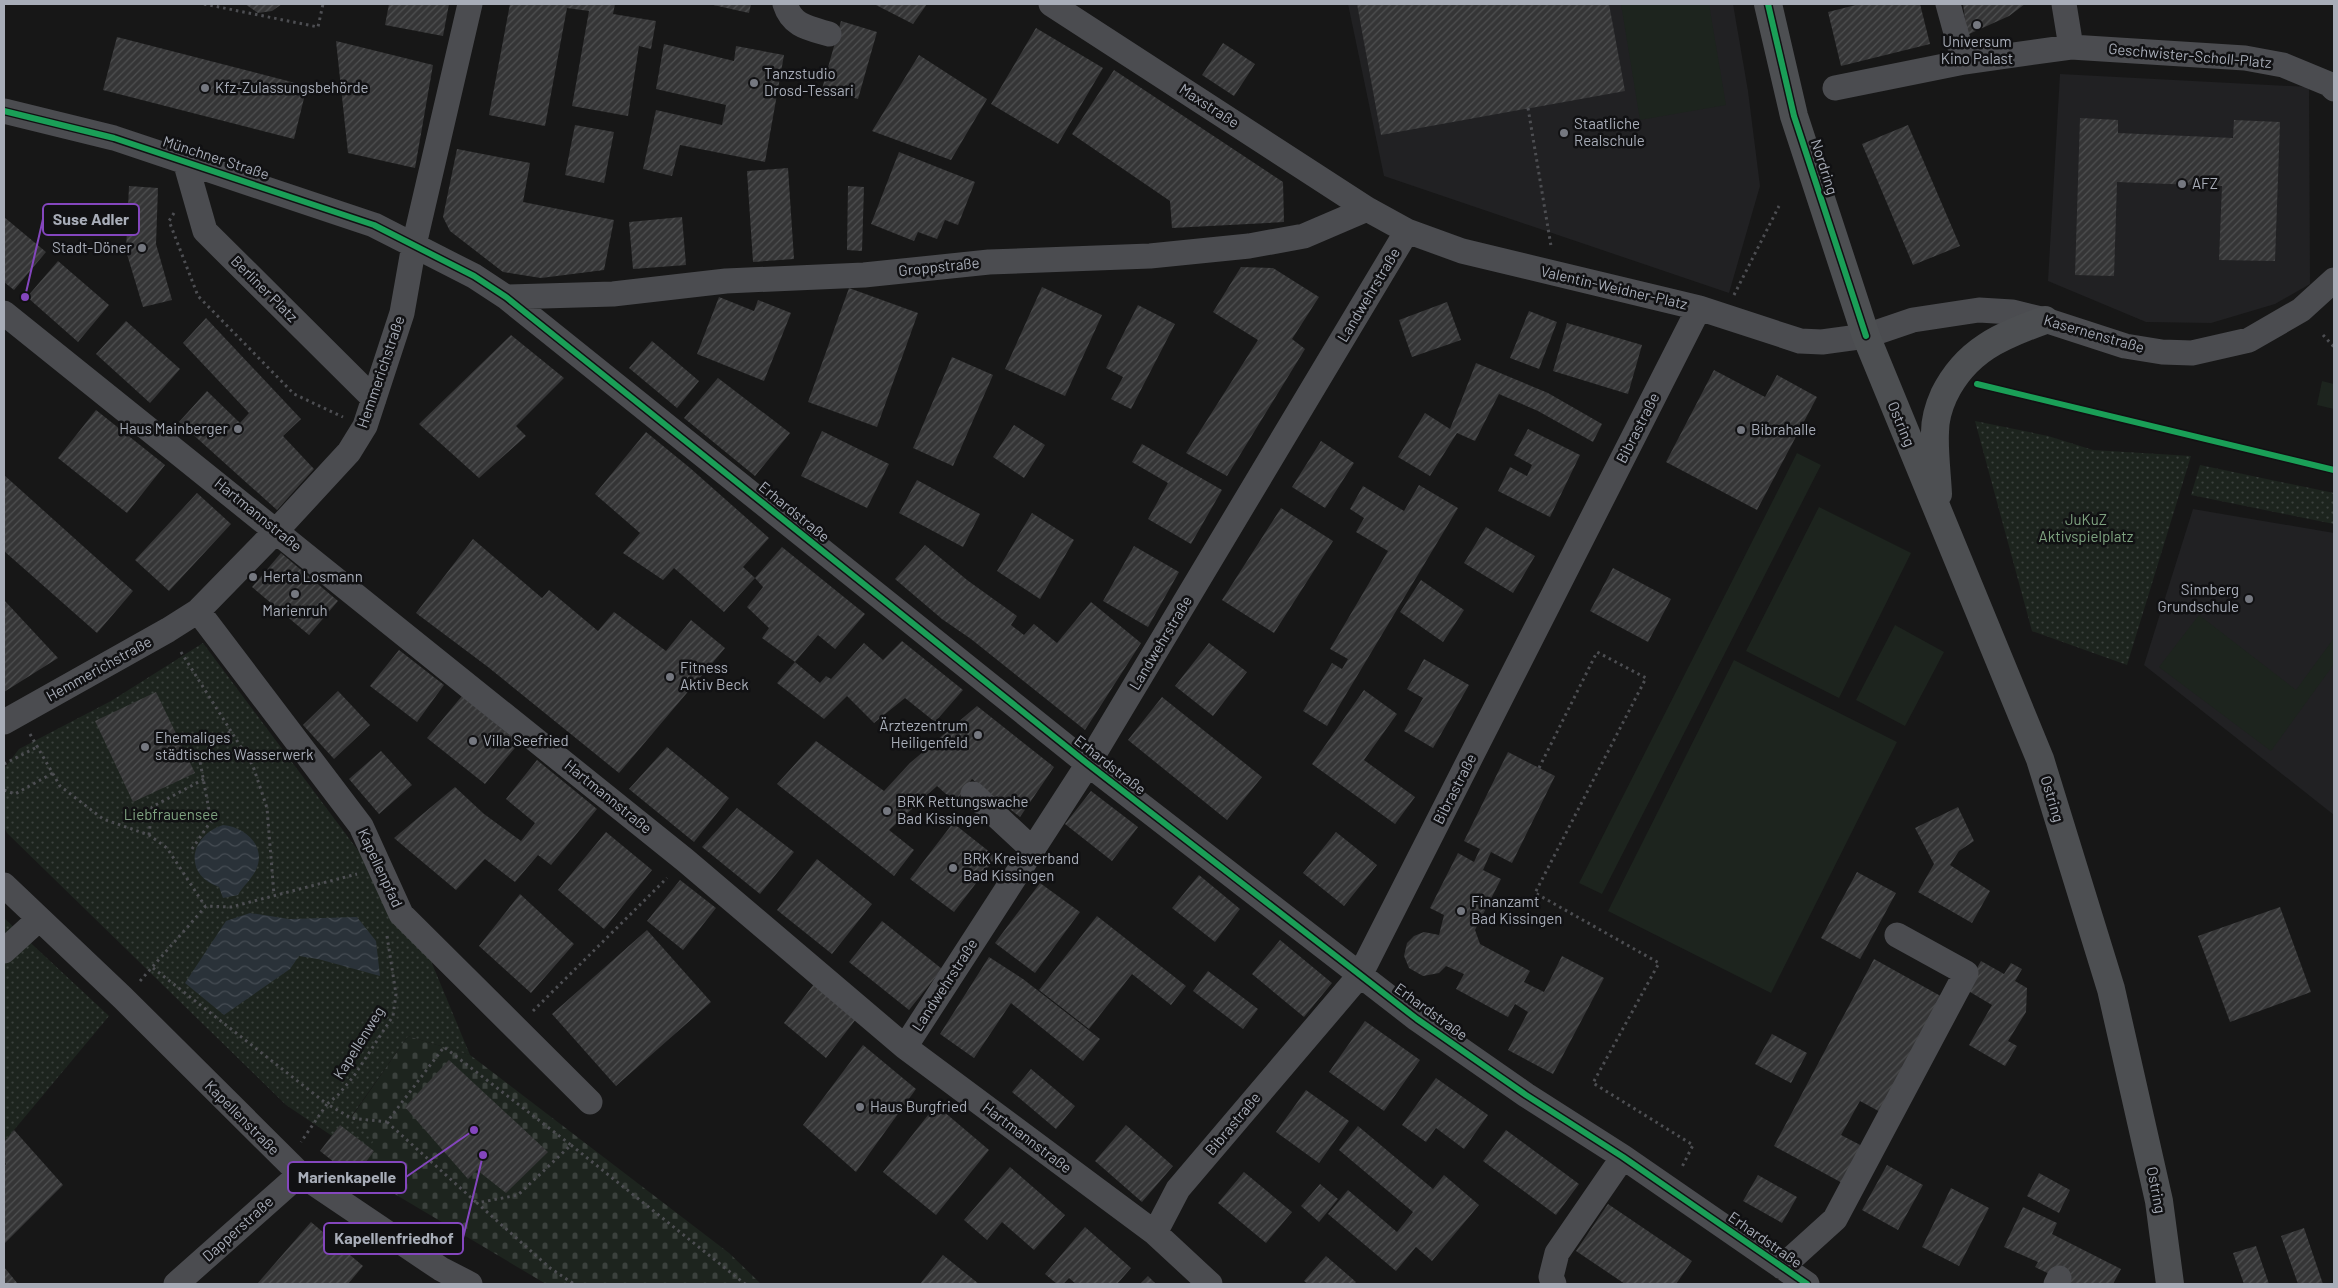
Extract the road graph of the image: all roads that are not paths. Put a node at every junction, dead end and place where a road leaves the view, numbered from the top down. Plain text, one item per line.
1 (470, 4) edge
2 (785, 4) edge
3 (1051, 4) edge
4 (1768, 4) edge
5 (1948, 4) edge
6 (2064, 4) edge
7 (829, 34) dead end
8 (2071, 47) junction
9 (1964, 62) junction
10 (1835, 88) dead end
11 (2334, 89) edge
12 (4, 111) edge
13 (185, 160) junction
14 (1367, 209) junction
15 (1407, 231) junction
16 (414, 245) junction
17 (2334, 280) edge
18 (506, 297) junction
19 (1699, 308) junction
20 (4, 313) edge
21 (2045, 320) junction
22 (1866, 336) junction
23 (374, 399) junction
24 (1939, 515) junction
25 (277, 530) junction
26 (198, 611) junction
27 (11, 718) edge
28 (1088, 764) junction
29 (973, 794) dead end
30 (1033, 850) junction
31 (4, 885) edge
32 (40, 919) junction
33 (1897, 935) dead end
34 (4, 951) edge
35 (1360, 975) junction
36 (905, 1047) junction
37 (590, 1102) dead end
38 (1623, 1157) junction
39 (294, 1168) junction
40 (1155, 1233) junction
41 (1782, 1267) junction
42 (176, 1284) edge
43 (470, 1284) edge
44 (1210, 1284) edge
45 (1554, 1284) edge
46 (1806, 1284) edge
47 (2170, 1284) edge

1 - 16 street, Hemmerichstraße
2 - 7 street
3 - 14 street, Maxstraße
4 - 22 main road, Nordring
5 - 9 street
6 - 8 street
8 - 9 street, Geschwister-Scholl-Platz
8 - 11 street, Geschwister-Scholl-Platz
9 - 10 street, Geschwister-Scholl-Platz
12 - 13 street, Münchner Straße
13 - 16 street, Münchner Straße
13 - 23 street, Berliner Platz
14 - 15 street, Valentin-Weidner-Platz
14 - 18 street, Groppstraße
15 - 19 street, Valentin-Weidner-Platz
15 - 28 street, Landwehrstraße
16 - 18 street, Erhardstraße
16 - 23 street, Hemmerichstraße
17 - 21 street, Kasernenstraße
18 - 28 street, Erhardstraße
19 - 22 street, Valentin-Weidner-Platz
19 - 35 street, Bibrastraße
20 - 25 street, Hartmannstraße
21 - 22 street, Kasernenstraße
21 - 24 main road
22 - 24 main road, Ostring
23 - 25 street, Hemmerichstraße
24 - 47 main road, Ostring
25 - 26 street, Hemmerichstraße
25 - 36 street, Hartmannstraße
26 - 27 street, Hemmerichstraße
26 - 37 street, Kapellenpfad
28 - 30 street, Landwehrstraße
28 - 35 street, Erhardstraße
29 - 30 street
30 - 36 street, Landwehrstraße
31 - 32 street, Kapellenstraße
32 - 34 street
32 - 39 street, Kapellenstraße
33 - 41 street
35 - 38 street, Erhardstraße
35 - 40 street, Bibrastraße
36 - 40 street, Hartmannstraße
38 - 41 street, Erhardstraße
38 - 45 street
39 - 42 street, Dapperstraße
39 - 43 street, Kapellenstraße
40 - 44 street, Hartmannstraße
41 - 46 street, Erhardstraße

